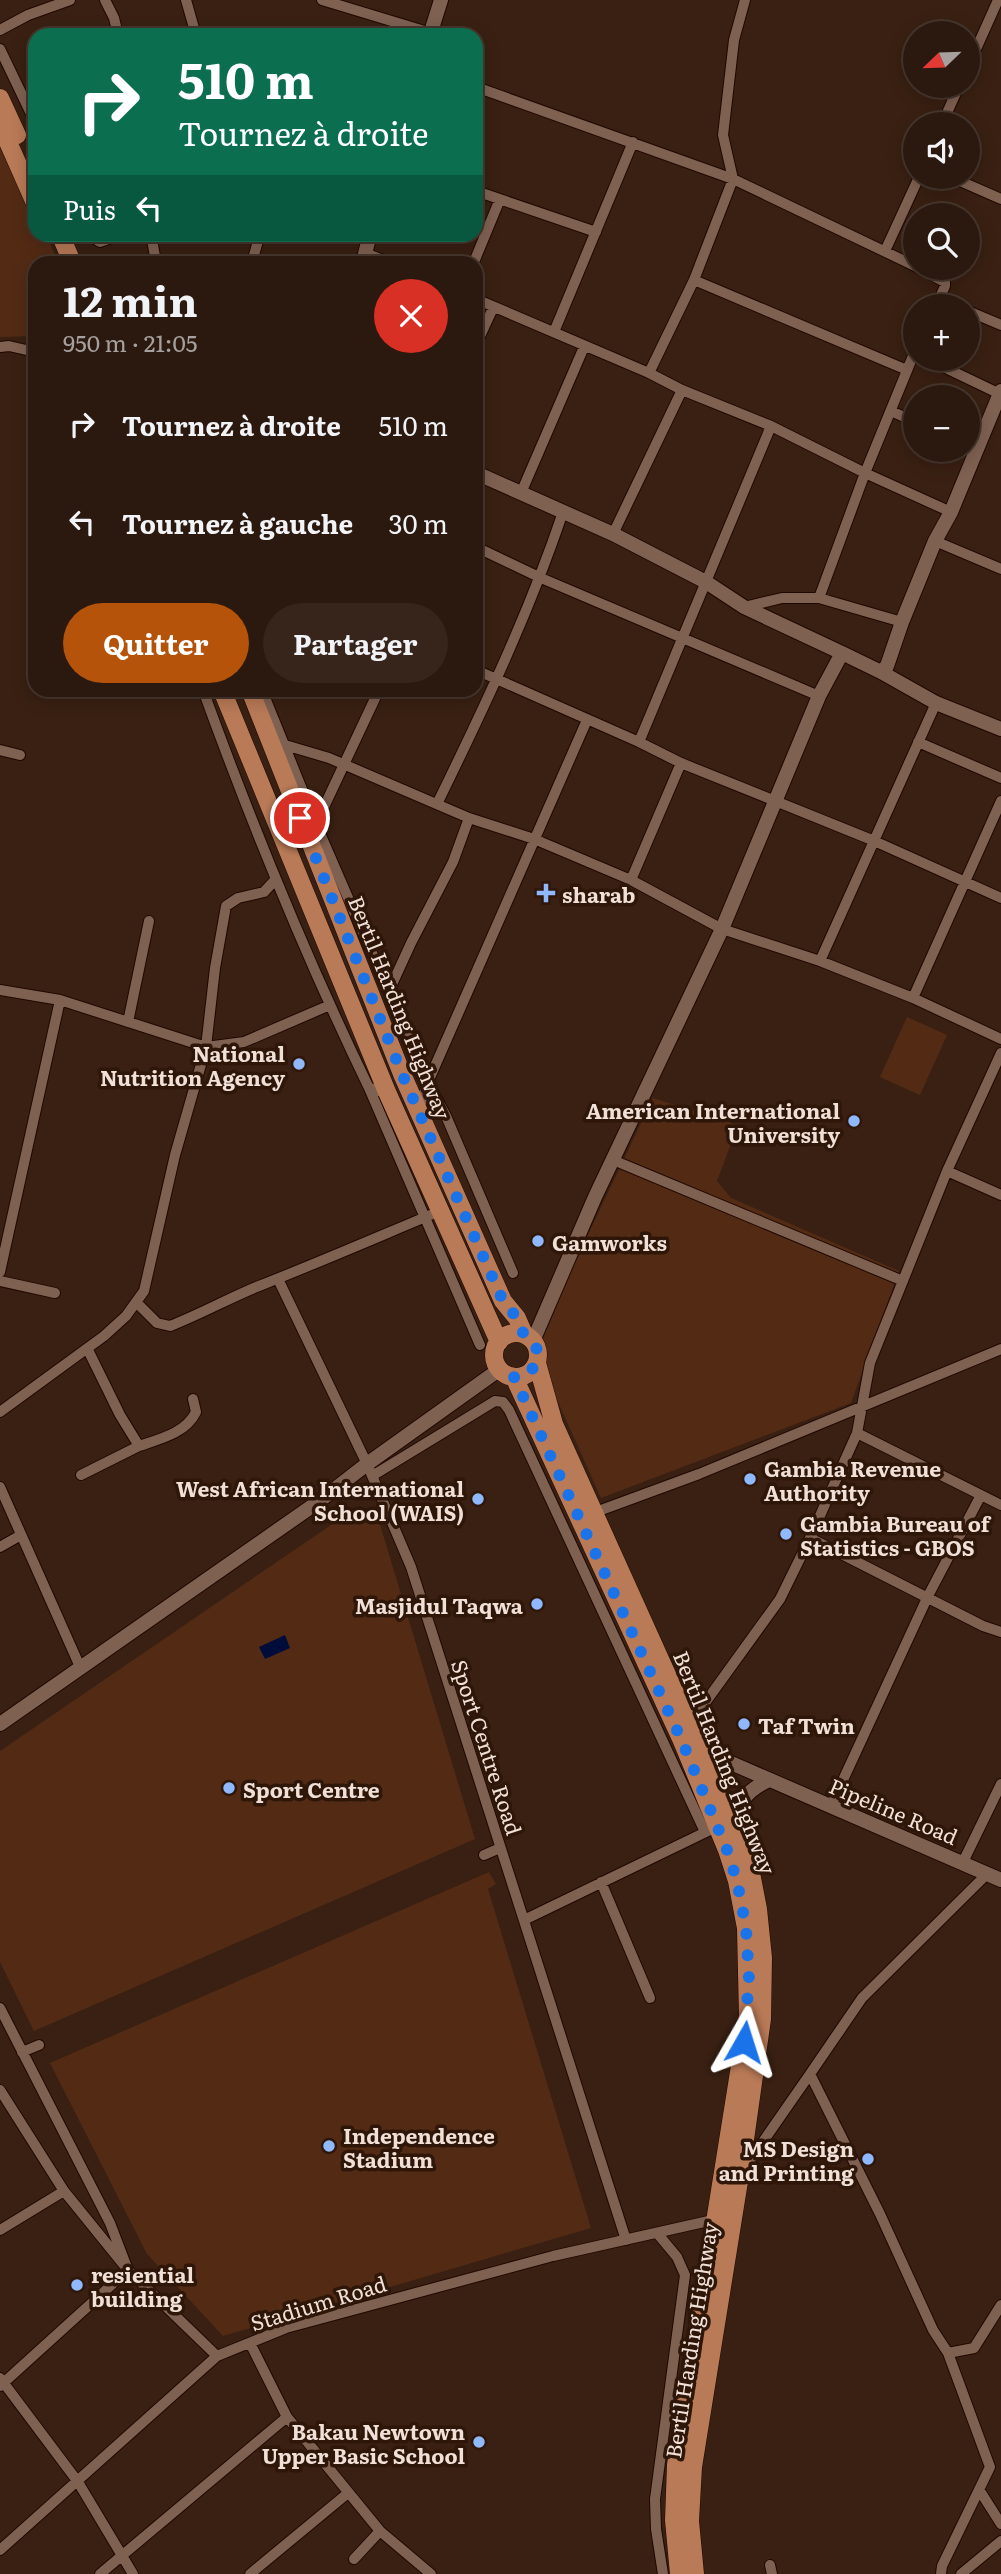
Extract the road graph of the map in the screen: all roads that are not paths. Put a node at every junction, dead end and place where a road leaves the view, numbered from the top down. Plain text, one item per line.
1 (70, 0) edge
2 (105, 0) edge
3 (186, 0) edge
4 (323, 0) edge
5 (441, 0) edge
6 (744, 0) edge
7 (998, 0) edge
8 (116, 28) edge
9 (194, 28) edge
10 (411, 28) edge
11 (432, 28) edge
12 (0, 30) edge
13 (980, 40) edge
14 (0, 49) edge
15 (483, 89) edge
16 (0, 98) edge
17 (28, 107) edge
18 (0, 124) edge
19 (633, 142) junction
20 (28, 160) edge
21 (733, 179) junction
22 (28, 187) edge
23 (913, 189) edge
24 (978, 189) edge
25 (483, 193) edge
26 (500, 199) junction
27 (1001, 199) edge
28 (596, 232) junction
29 (483, 240) edge
30 (885, 251) junction
31 (903, 260) edge
32 (694, 280) junction
33 (483, 303) edge
34 (493, 308) junction
35 (980, 316) edge
36 (1001, 325) edge
37 (483, 330) edge
38 (554, 332) junction
39 (0, 347) edge
40 (584, 347) junction
41 (28, 350) edge
42 (903, 368) edge
43 (907, 371) edge
44 (948, 371) edge
45 (649, 373) junction
46 (682, 390) junction
47 (999, 401) edge
48 (891, 411) junction
49 (903, 416) edge
50 (771, 426) junction
51 (980, 433) edge
52 (967, 462) edge
53 (864, 472) junction
54 (483, 476) edge
55 (521, 494) junction
56 (563, 512) junction
57 (951, 512) junction
58 (613, 534) junction
59 (936, 541) junction
60 (483, 550) edge
61 (1001, 569) edge
62 (541, 578) junction
63 (706, 582) junction
64 (819, 598) junction
65 (744, 607) junction
66 (902, 622) junction
67 (682, 638) junction
68 (842, 653) junction
69 (881, 672) junction
70 (483, 673) edge
71 (498, 680) junction
72 (819, 696) junction
73 (206, 697) edge
74 (225, 697) edge
75 (253, 697) edge
76 (265, 697) edge
77 (269, 697) edge
78 (376, 697) edge
79 (267, 701) junction
80 (936, 703) junction
81 (587, 720) junction
82 (1001, 729) edge
83 (639, 742) junction
84 (918, 742) junction
85 (285, 745) junction
86 (0, 750) edge
87 (20, 754) dead end
88 (681, 763) junction
89 (343, 764) junction
90 (1001, 778) edge
91 (778, 800) junction
92 (1001, 800) edge
93 (437, 804) junction
94 (469, 818) junction
95 (316, 824) junction
96 (534, 839) junction
97 (872, 840) junction
98 (275, 880) junction
99 (631, 880) junction
100 (965, 882) junction
101 (1001, 898) edge
102 (149, 921) dead end
103 (722, 929) junction
104 (820, 961) junction
105 (0, 990) edge
106 (389, 991) junction
107 (913, 998) junction
108 (60, 1000) junction
109 (330, 1005) junction
110 (128, 1022) junction
111 (1001, 1040) edge
112 (206, 1047) junction
113 (1001, 1053) edge
114 (428, 1082) junction
115 (369, 1088) junction
116 (387, 1092) junction
117 (418, 1111) junction
118 (613, 1160) junction
119 (947, 1171) junction
120 (1001, 1195) edge
121 (440, 1211) junction
122 (423, 1218) junction
123 (0, 1272) edge
124 (513, 1273) dead end
125 (278, 1279) junction
126 (0, 1281) edge
127 (903, 1281) junction
128 (55, 1293) dead end
129 (137, 1303) junction
130 (528, 1338) junction
131 (499, 1342) junction
132 (480, 1345) dead end
133 (1001, 1349) edge
134 (88, 1350) junction
135 (537, 1363) junction
136 (507, 1373) junction
137 (193, 1399) dead end
138 (864, 1405) junction
139 (0, 1412) edge
140 (857, 1433) junction
141 (139, 1446) junction
142 (370, 1470) junction
143 (81, 1475) dead end
144 (0, 1486) edge
145 (981, 1495) junction
146 (1001, 1505) edge
147 (593, 1513) junction
148 (21, 1535) junction
149 (810, 1538) junction
150 (0, 1547) edge
151 (928, 1596) junction
152 (1001, 1632) edge
153 (81, 1669) junction
154 (0, 1724) edge
155 (689, 1725) junction
156 (701, 1751) junction
157 (769, 1780) junction
158 (1001, 1784) edge
159 (831, 1806) junction
160 (718, 1828) junction
161 (500, 1848) junction
162 (484, 1855) dead end
163 (963, 1862) junction
164 (994, 1877) edge
165 (601, 1882) junction
166 (524, 1920) junction
167 (650, 1998) dead end
168 (0, 2008) edge
169 (39, 2045) dead end
170 (22, 2052) junction
171 (810, 2074) junction
172 (0, 2090) edge
173 (740, 2175) junction
174 (64, 2191) junction
175 (0, 2215) edge
176 (713, 2220) junction
177 (3, 2227) edge
178 (657, 2233) junction
179 (626, 2240) junction
180 (128, 2270) junction
181 (1001, 2305) edge
182 (250, 2343) junction
183 (948, 2353) junction
184 (217, 2356) junction
185 (1, 2381) edge
186 (287, 2417) junction
187 (78, 2482) junction
188 (979, 2491) junction
189 (348, 2493) junction
190 (1001, 2524) edge
191 (380, 2531) junction
192 (1001, 2541) edge
193 (0, 2550) edge
194 (122, 2553) junction
195 (354, 2559) dead end
196 (100, 2574) edge
197 (133, 2574) edge
198 (250, 2574) edge
199 (431, 2574) edge
200 (663, 2574) edge
201 (679, 2574) edge
202 (695, 2574) edge
203 (941, 2574) edge
204 (961, 2574) edge

1 - 12 street
2 - 8 street
3 - 9 street
4 - 10 street
5 - 11 street
6 - 21 street
7 - 13 street
14 - 17 street
15 - 19 street
16 - 20 main road
18 - 22 main road
19 - 21 street
19 - 28 street
21 - 30 street
21 - 32 street
23 - 30 street
24 - 27 street
25 - 26 street
26 - 28 street
26 - 29 street
28 - 38 street
30 - 31 street
32 - 42 street
32 - 45 street
33 - 34 street
34 - 37 street
34 - 38 street
35 - 36 street
38 - 40 street
39 - 41 street
40 - 45 street
40 - 55 street
43 - 48 street
44 - 47 street
45 - 46 street
46 - 50 street
46 - 58 street
47 - 51 street
48 - 49 street
48 - 53 street
50 - 53 street
50 - 63 street
52 - 57 street
53 - 57 street
53 - 64 street
54 - 55 street
55 - 56 street
56 - 58 street
56 - 62 street
57 - 59 street
58 - 63 street
59 - 61 street
59 - 66 street
60 - 62 street
62 - 67 street
62 - 71 street
63 - 65 street
63 - 67 street
64 - 65 street
64 - 66 street
65 - 68 street
66 - 69 street
67 - 72 street
67 - 83 street
68 - 69 street
68 - 72 street
69 - 80 street
70 - 71 street
71 - 81 street
71 - 93 street
72 - 91 street
73 - 98 street
74 - 116 main road, Bertil Harding Highway
75 - 117 main road, Bertil Harding Highway
76 - 79 street
77 - 79 street
78 - 89 street
79 - 85 street
80 - 82 street
80 - 84 street
81 - 83 street
81 - 96 street
83 - 88 street
84 - 90 street
84 - 97 street
85 - 89 street
85 - 95 street
86 - 87 street
88 - 91 street
88 - 99 street
89 - 93 street
89 - 95 street
91 - 97 street
91 - 103 street
92 - 100 street
93 - 94 street
94 - 96 street
94 - 106 street
95 - 106 street
96 - 99 street
96 - 114 street
97 - 100 street
97 - 104 street
98 - 109 street
98 - 112 street
99 - 103 street
100 - 101 street
100 - 107 street
102 - 110 street
103 - 104 street
103 - 118 street
104 - 107 street
105 - 108 street
106 - 114 street
107 - 111 street
108 - 110 street
108 - 123 street
109 - 112 street
109 - 115 street
110 - 112 street
112 - 129 street
113 - 119 street
114 - 117 street
114 - 124 street
115 - 116 street
115 - 122 street
116 - 121 main road, Bertil Harding Highway
117 - 130 main road, Bertil Harding Highway
118 - 127 street
118 - 130 street
119 - 120 street
119 - 127 street
121 - 122 street
121 - 131 main road, Bertil Harding Highway
122 - 125 street
122 - 132 street
125 - 129 street
125 - 142 street, Sport Centre Road
126 - 128 street
127 - 138 street
129 - 134 street
130 - 131 main road
130 - 135 main road
131 - 136 main road
133 - 138 street
134 - 139 street
134 - 141 street
135 - 136 main road
135 - 147 main road, Bertil Harding Highway
136 - 142 street
136 - 160 main road, Bertil Harding Highway
137 - 141 street
138 - 140 street
138 - 147 street
140 - 145 street
140 - 149 street
141 - 143 street
142 - 153 street
142 - 160 street
142 - 161 street, Sport Centre Road
144 - 148 street
145 - 146 street
145 - 151 street
147 - 155 main road, Bertil Harding Highway
148 - 150 street
148 - 153 street
149 - 151 street
149 - 155 street
151 - 152 street
151 - 159 street
153 - 154 street
155 - 156 main road, Bertil Harding Highway
156 - 157 street, Pipeline Road
156 - 160 main road, Bertil Harding Highway
157 - 159 street, Pipeline Road
157 - 160 street
158 - 163 street
159 - 163 street, Pipeline Road
160 - 165 street
160 - 173 main road, Bertil Harding Highway
160 - 176 main road, Bertil Harding Highway
161 - 162 street
161 - 166 street, Sport Centre Road
163 - 164 street, Pipeline Road
164 - 171 street
165 - 166 street
165 - 167 street
166 - 179 street, Sport Centre Road
168 - 170 street
169 - 170 street
170 - 180 street
171 - 173 street
171 - 183 street
172 - 174 street
173 - 202 main road, Bertil Harding Highway
174 - 177 street
174 - 180 street
175 - 177 street
176 - 178 street, Stadium Road
176 - 201 main road, Bertil Harding Highway
178 - 179 street, Stadium Road
178 - 200 street
179 - 182 street, Stadium Road
180 - 184 street
180 - 185 street
181 - 183 street
182 - 184 street, Stadium Road
182 - 186 street
183 - 188 street
184 - 187 street, Stadium Road
185 - 187 street
186 - 189 street
186 - 194 street
187 - 193 street, Stadium Road
187 - 194 street
188 - 190 street
188 - 203 street
189 - 191 street
189 - 198 street
191 - 195 street
191 - 199 street
192 - 204 street
194 - 196 street
194 - 197 street

